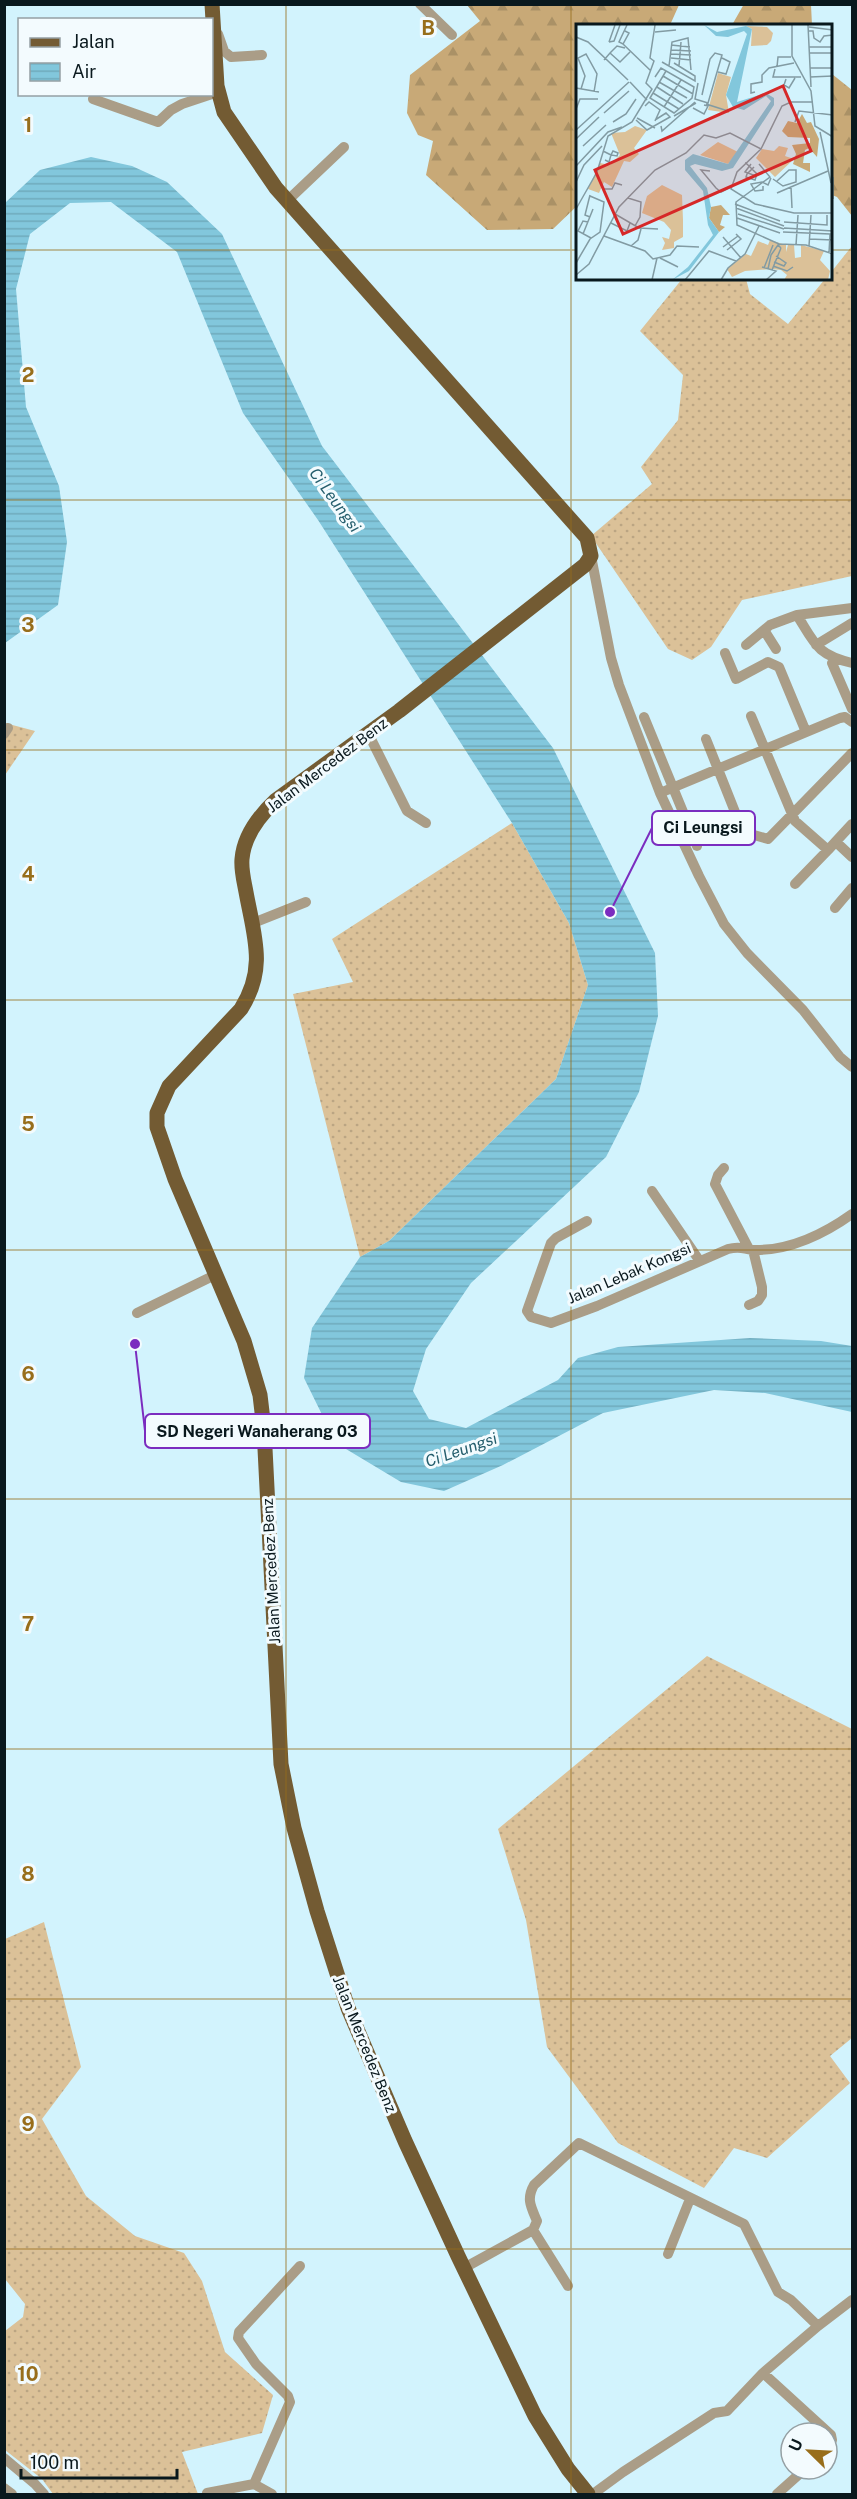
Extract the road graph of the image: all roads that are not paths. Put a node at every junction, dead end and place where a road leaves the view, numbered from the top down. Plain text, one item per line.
1 (420, 4) edge
2 (213, 31) edge
3 (452, 34) dead end
4 (262, 55) dead end
5 (218, 93) junction
6 (213, 95) edge
7 (208, 96) edge
8 (93, 99) dead end
9 (344, 147) dead end
10 (286, 202) junction
11 (591, 556) junction
12 (852, 608) edge
13 (797, 615) junction
14 (852, 623) edge
15 (764, 630) junction
16 (746, 645) dead end
17 (816, 645) junction
18 (777, 649) dead end
19 (725, 653) dead end
20 (832, 663) dead end
21 (852, 663) edge
22 (851, 715) edge
23 (751, 716) dead end
24 (644, 717) dead end
25 (806, 732) junction
26 (368, 733) junction
27 (706, 740) dead end
28 (765, 750) junction
29 (852, 753) edge
30 (718, 769) junction
31 (673, 787) junction
32 (660, 793) junction
33 (792, 815) junction
34 (426, 823) dead end
35 (852, 824) edge
36 (836, 842) junction
37 (697, 846) dead end
38 (828, 850) junction
39 (852, 856) edge
40 (795, 884) dead end
41 (852, 888) edge
42 (306, 902) dead end
43 (835, 908) dead end
44 (253, 923) junction
45 (852, 1067) edge
46 (724, 1168) dead end
47 (652, 1191) dead end
48 (852, 1214) edge
49 (587, 1221) dead end
50 (751, 1249) junction
51 (699, 1260) junction
52 (217, 1274) junction
53 (749, 1305) dead end
54 (137, 1313) dead end
55 (690, 2199) junction
56 (533, 2230) junction
57 (668, 2253) dead end
58 (300, 2266) dead end
59 (464, 2268) junction
60 (568, 2286) dead end
61 (852, 2300) edge
62 (818, 2326) junction
63 (763, 2373) junction
64 (816, 2421) edge
65 (4, 2458) edge
66 (792, 2481) edge
67 (254, 2484) junction
68 (4, 2488) edge
69 (207, 2493) dead end
70 (12, 2494) edge
71 (44, 2494) edge
72 (272, 2494) edge
73 (588, 2494) edge
74 (593, 2494) edge
75 (777, 2494) edge

1 - 3 street
2 - 4 street
2 - 5 main road
5 - 6 street
5 - 10 main road
7 - 8 street
9 - 10 street
10 - 11 main road
11 - 26 main road, Jalan Mercedez Benz
11 - 32 street
12 - 13 street
13 - 15 street
13 - 17 street
14 - 17 street
15 - 16 street
15 - 18 street
17 - 21 street
19 - 25 street
20 - 22 street
22 - 25 street
23 - 28 street
24 - 31 street
25 - 28 street
26 - 34 street
26 - 44 main road, Jalan Mercedez Benz
27 - 30 street
28 - 30 street
28 - 33 street
29 - 33 street
30 - 31 street
30 - 33 street
31 - 32 street
31 - 37 street
32 - 45 street
33 - 38 street
35 - 36 street
36 - 38 street
36 - 39 street
38 - 40 street
41 - 43 street
42 - 44 street
44 - 52 main road, Jalan Mercedez Benz
46 - 50 street
47 - 51 street
48 - 50 street, Jalan Lebak Kongsi
49 - 51 street, Jalan Lebak Kongsi
50 - 51 street, Jalan Lebak Kongsi
50 - 53 street
52 - 54 street
52 - 59 main road, Jalan Mercedez Benz
55 - 56 street
55 - 57 street
55 - 62 street
56 - 59 street
56 - 60 street
58 - 67 street
59 - 73 main road, Jalan Mercedez Benz
61 - 62 street
62 - 63 street
63 - 64 street
63 - 74 street
65 - 71 street
66 - 75 street
67 - 69 street
67 - 72 street
68 - 70 street

